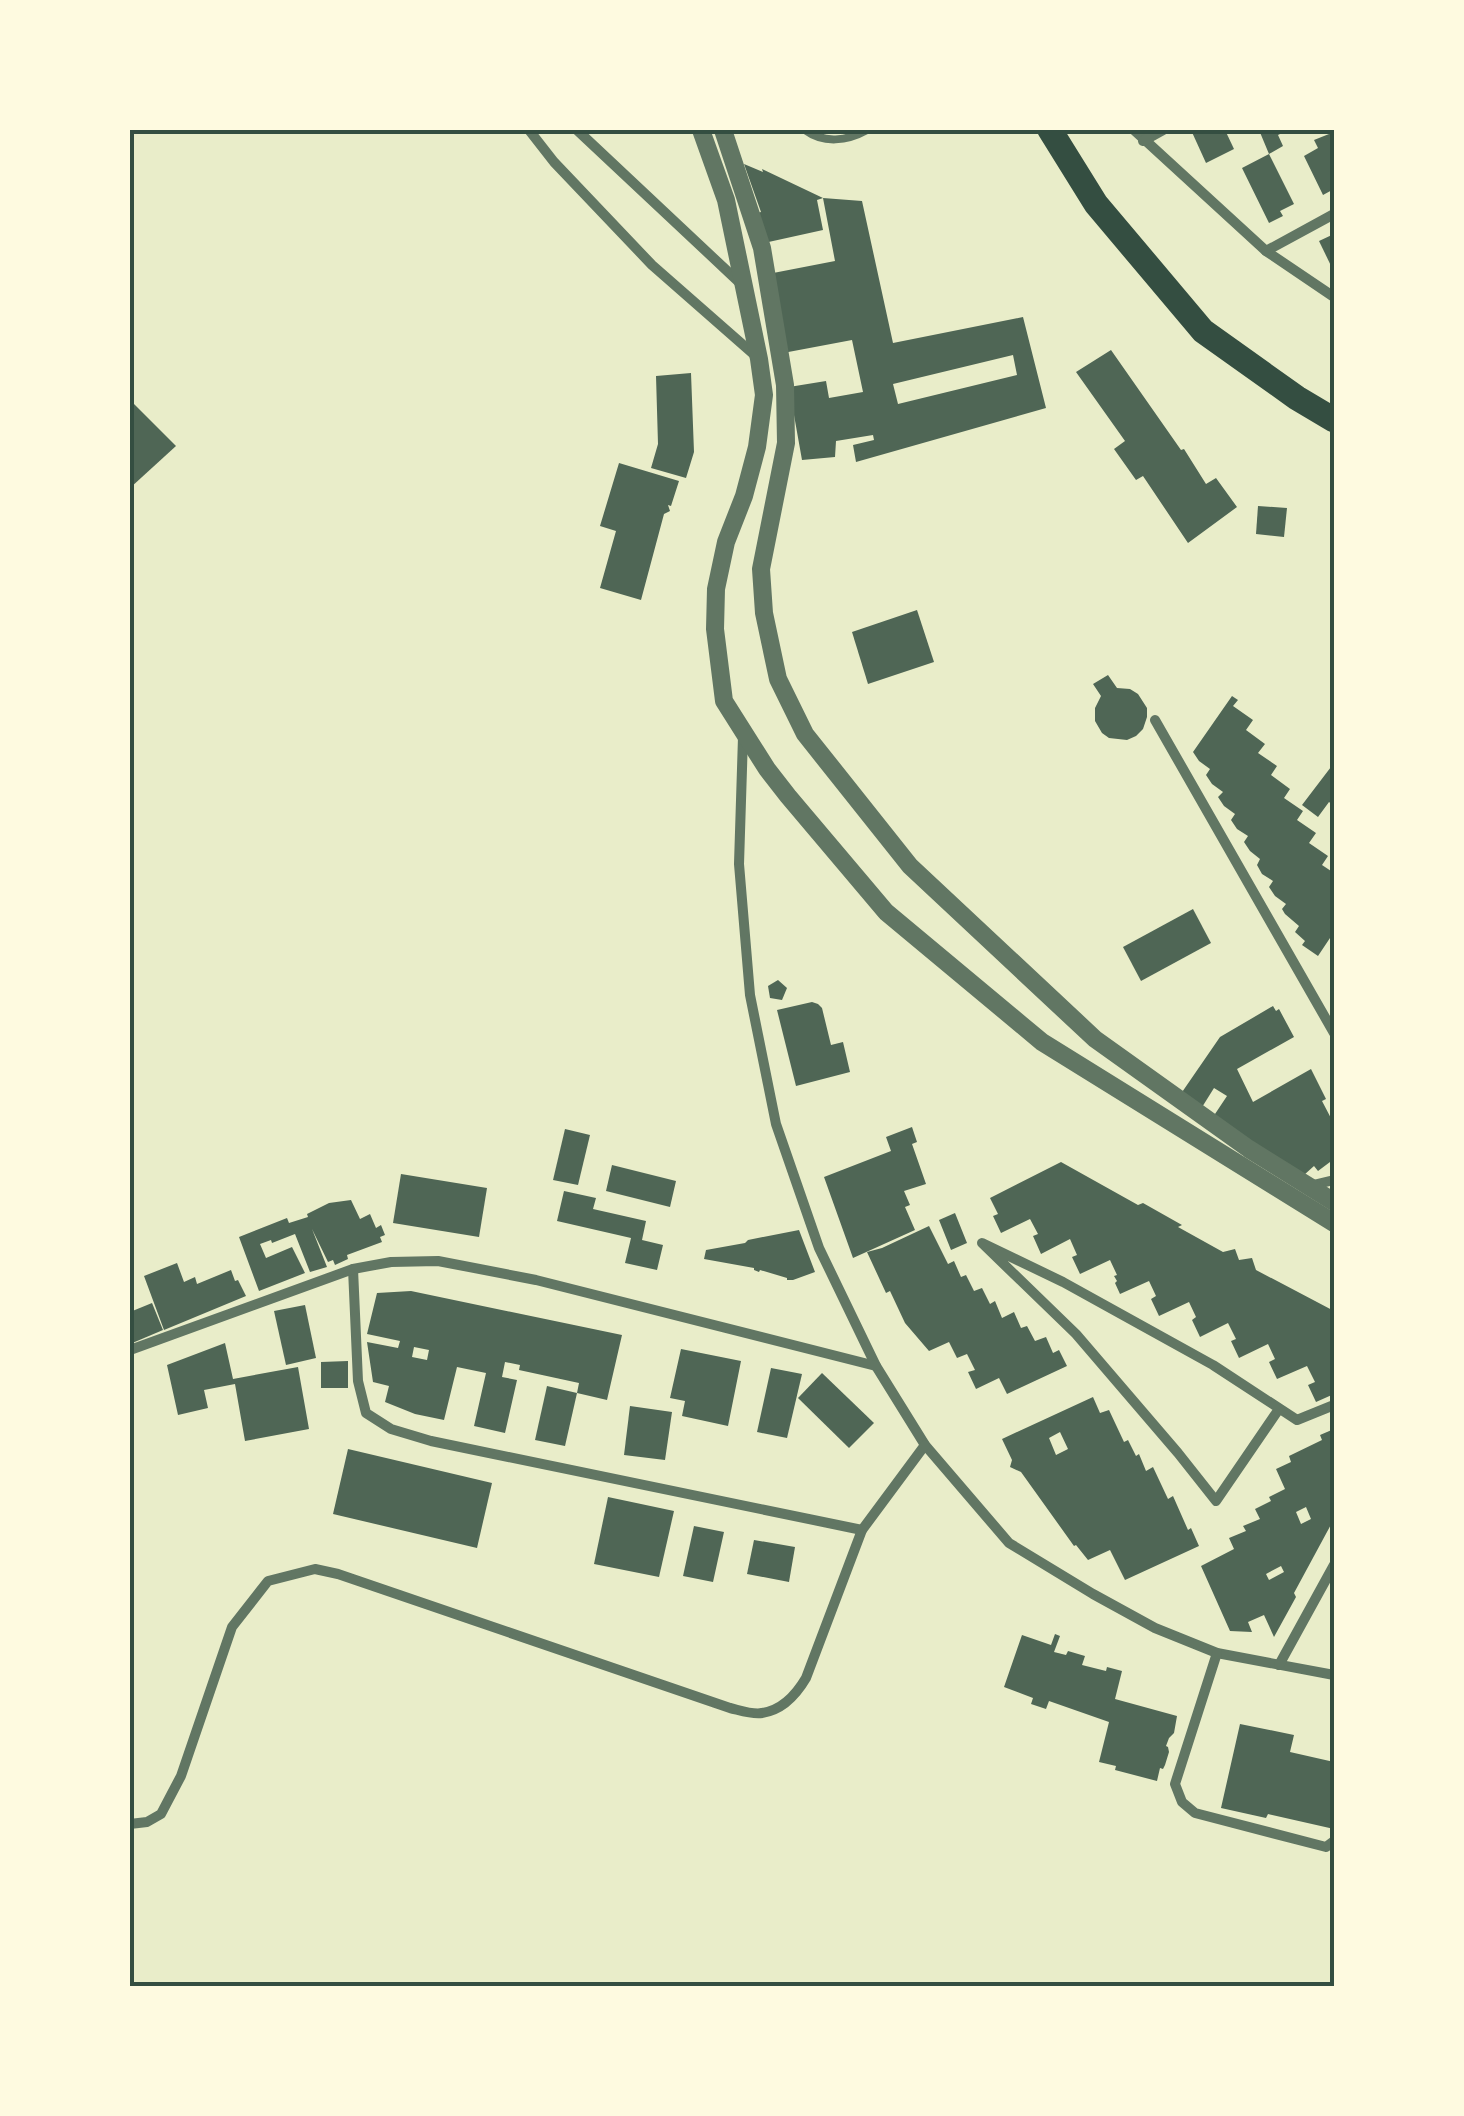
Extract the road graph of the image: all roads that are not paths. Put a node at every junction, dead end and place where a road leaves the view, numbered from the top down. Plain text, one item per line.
1 (529, 130) edge
2 (576, 130) edge
3 (701, 130) edge
4 (723, 130) edge
5 (805, 130) edge
6 (866, 130) edge
7 (1050, 130) edge
8 (1134, 130) edge
9 (1163, 130) edge
10 (1143, 140) junction
11 (1334, 214) edge
12 (1266, 251) junction
13 (744, 287) junction
14 (1334, 297) edge
15 (759, 358) junction
16 (1334, 420) edge
17 (1156, 720) dead end
18 (743, 733) junction
19 (1334, 1033) edge
20 (1334, 1180) edge
21 (1308, 1186) junction
22 (1334, 1202) edge
23 (1334, 1224) edge
24 (353, 1270) junction
25 (130, 1350) edge
26 (876, 1366) junction
27 (1334, 1404) edge
28 (1279, 1409) junction
29 (925, 1446) junction
30 (862, 1530) junction
31 (1334, 1565) edge
32 (1217, 1653) junction
33 (1279, 1665) junction
34 (1334, 1675) edge
35 (130, 1824) edge
36 (1334, 1841) edge

1 - 15 street
2 - 13 street
3 - 13 street
4 - 21 street
5 - 6 lane
7 - 16 main road
8 - 10 street
9 - 10 street
10 - 12 street
11 - 12 street
12 - 14 street
13 - 15 street
15 - 18 street
17 - 19 street
18 - 23 street
18 - 26 street
20 - 21 street
21 - 22 street
24 - 25 street
24 - 26 street
24 - 30 street
26 - 29 street
27 - 28 street
28 - 28 street
29 - 30 street
29 - 32 street
30 - 35 street
31 - 33 street
32 - 33 street
32 - 36 street
33 - 34 street

